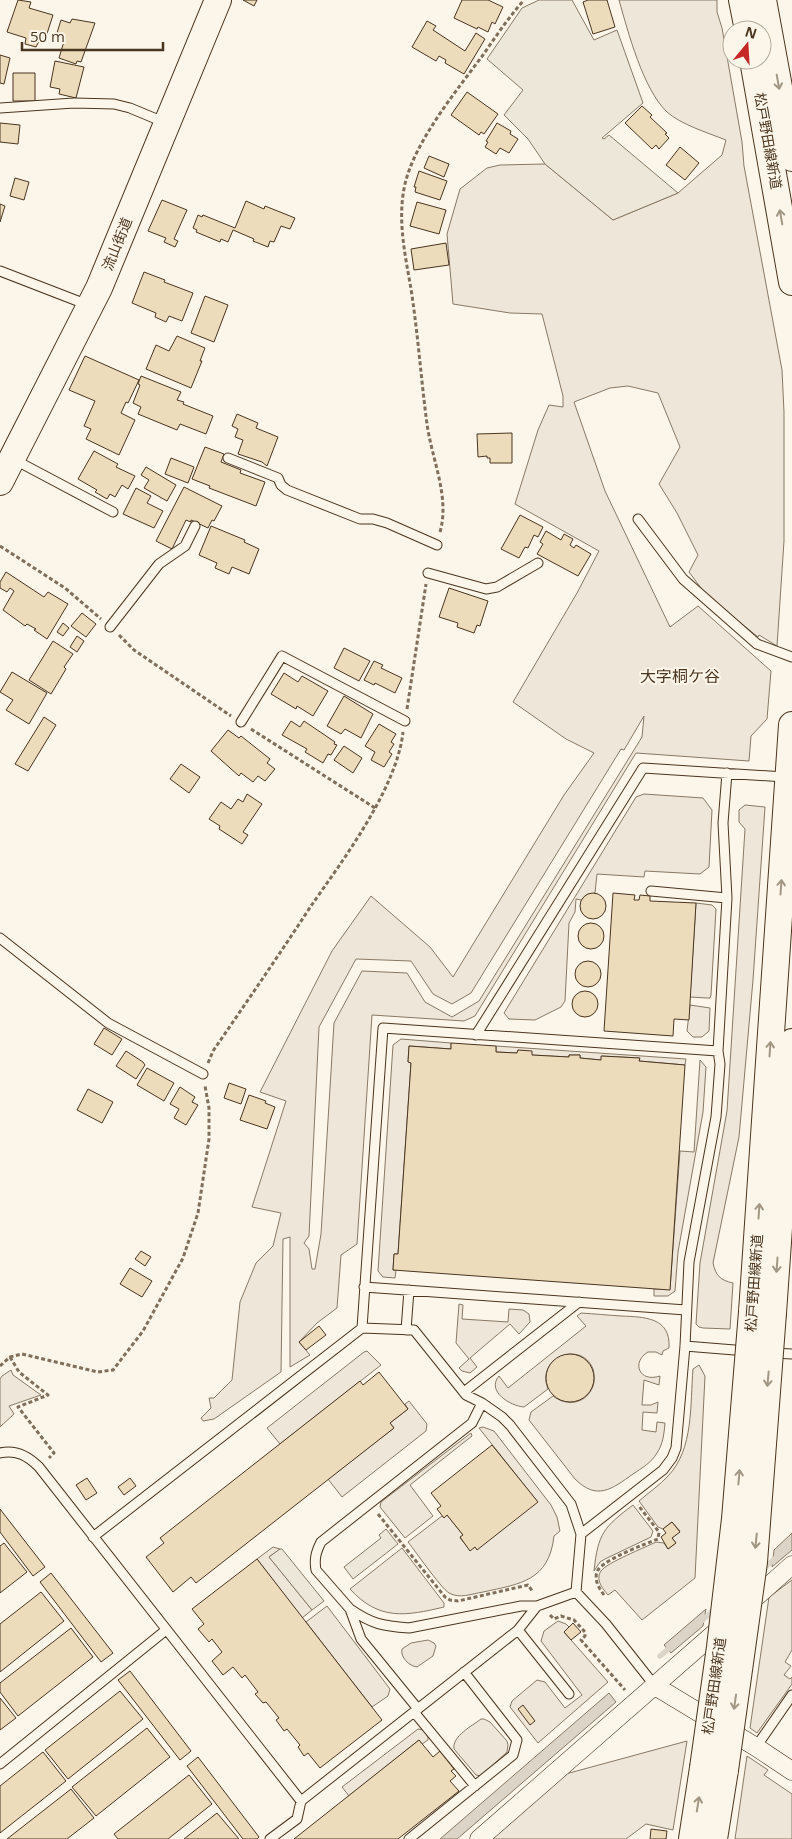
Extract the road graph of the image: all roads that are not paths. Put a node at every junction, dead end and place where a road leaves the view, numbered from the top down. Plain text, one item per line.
1 (218, 0) edge
2 (742, 0) edge
3 (763, 0) edge
4 (746, 20) edge
5 (755, 70) edge
6 (0, 108) edge
7 (166, 123) junction
8 (792, 158) edge
9 (0, 271) edge
10 (792, 282) edge
11 (91, 306) junction
12 (228, 458) dead end
13 (12, 459) junction
14 (0, 482) edge
15 (113, 512) dead end
16 (638, 519) dead end
17 (195, 526) dead end
18 (437, 545) road end
19 (538, 563) dead end
20 (428, 573) road end
21 (110, 626) road end
22 (792, 657) edge
23 (405, 720) road end
24 (242, 722) road end
25 (792, 725) edge
26 (727, 774) junction
27 (790, 777) edge
28 (651, 891) dead end
29 (727, 898) junction
30 (0, 938) edge
31 (476, 1035) junction
32 (792, 1042) edge
33 (718, 1051) junction
34 (204, 1074) road end
35 (364, 1287) junction
36 (409, 1290) junction
37 (578, 1302) junction
38 (686, 1310) junction
39 (763, 1312) junction
40 (362, 1328) junction
41 (406, 1330) junction
42 (685, 1346) junction
43 (792, 1354) edge
44 (464, 1392) junction
45 (482, 1403) junction
46 (0, 1453) edge
47 (581, 1534) junction
48 (93, 1537) junction
49 (792, 1565) edge
50 (576, 1592) junction
51 (539, 1605) junction
52 (350, 1609) junction
53 (166, 1630) junction
54 (518, 1630) junction
55 (464, 1672) junction
56 (655, 1686) junction
57 (569, 1694) dead end
58 (792, 1695) edge
59 (416, 1710) junction
60 (756, 1747) junction
61 (0, 1764) edge
62 (714, 1769) junction
63 (792, 1772) edge
64 (475, 1786) junction
65 (301, 1801) junction
66 (270, 1839) edge
67 (408, 1839) edge
68 (479, 1839) edge
69 (692, 1839) edge
70 (714, 1839) edge

1 - 7 main road, 流山街道
2 - 4 main road
3 -> 8 main road, 松戸野田線新道
10 -> 5 main road, 松戸野田線新道
6 - 7 lane
7 - 11 main road, 流山街道
9 - 11 lane
11 - 13 main road, 流山街道
12 - 18 lane
13 - 14 main road, 流山街道
13 - 15 lane
16 - 22 lane
17 - 21 lane
19 - 20 lane
23 - 24 lane
25 - 27 main road, 松戸野田線新道
26 - 27 lane
26 - 29 lane
26 - 31 lane
39 -> 27 main road, 松戸野田線新道
28 - 29 lane
29 - 33 lane
30 - 34 lane
31 - 33 lane
31 - 35 lane
32 -> 39 main road, 松戸野田線新道
33 - 38 lane
35 - 36 lane
35 - 40 lane
36 - 37 lane
36 - 41 lane
37 - 38 lane
37 - 44 lane
38 - 42 lane
39 - 62 main road, 松戸野田線新道, bridge
40 - 41 lane
40 - 48 lane
41 - 44 lane
42 - 43 lane
42 - 47 lane
44 - 45 lane
45 - 47 lane
45 - 52 lane
46 - 48 lane
47 - 50 lane
48 - 53 lane
49 - 56 street
50 - 51 lane
50 - 56 lane
51 - 52 lane
51 - 54 lane
52 - 59 lane
53 - 61 lane
53 - 65 lane
54 - 55 lane
54 - 57 lane
55 - 59 lane
55 - 64 lane
56 - 60 street
56 - 68 street
58 - 60 lane
59 - 64 lane
59 - 65 lane
60 - 63 street
69 -> 62 main road, 松戸野田線新道
62 - 70 main road, 松戸野田線新道
64 - 67 lane
65 - 66 lane

